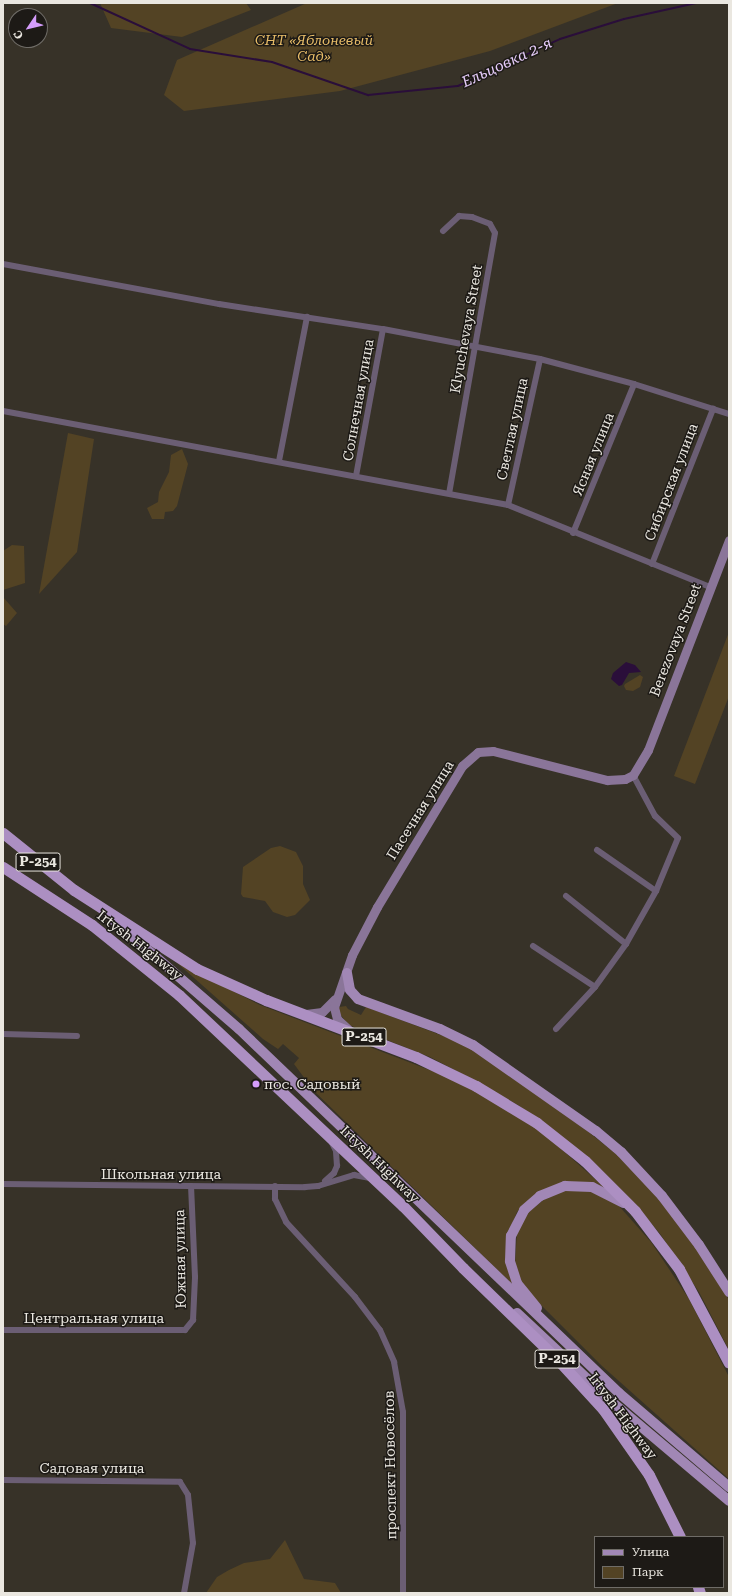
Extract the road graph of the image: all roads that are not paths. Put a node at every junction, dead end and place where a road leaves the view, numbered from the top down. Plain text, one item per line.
1 (443, 231) dead end
2 (3, 264) edge
3 (307, 317) junction
4 (383, 329) junction
5 (475, 347) junction
6 (540, 359) junction
7 (634, 384) junction
8 (713, 409) junction
9 (3, 411) edge
10 (729, 414) edge
11 (279, 461) junction
12 (356, 476) junction
13 (449, 493) junction
14 (508, 505) junction
15 (573, 534) junction
16 (729, 540) edge
17 (652, 564) junction
18 (710, 587) junction
19 (633, 775) junction
20 (3, 833) edge
21 (597, 850) dead end
22 (3, 867) edge
23 (74, 890) junction
24 (656, 891) junction
25 (566, 896) dead end
26 (626, 944) junction
27 (533, 946) dead end
28 (347, 973) junction
29 (595, 987) junction
30 (340, 991) junction
31 (299, 1013) junction
32 (556, 1029) dead end
33 (3, 1034) edge
34 (78, 1036) dead end
35 (416, 1057) junction
36 (328, 1135) junction
37 (3, 1184) edge
38 (191, 1186) junction
39 (275, 1186) junction
40 (318, 1186) junction
41 (383, 1187) junction
42 (403, 1206) junction
43 (635, 1211) junction
44 (729, 1292) edge
45 (3, 1330) edge
46 (185, 1330) joint
47 (729, 1363) edge
48 (668, 1437) junction
49 (3, 1480) edge
50 (729, 1487) edge
51 (729, 1502) edge
52 (680, 1536) edge
53 (184, 1593) edge
54 (403, 1593) edge

1 - 5 street, Klyuchevaya Street
2 - 3 street
3 - 4 street
3 - 11 street
4 - 5 street
4 - 12 street, Солнечная улица
5 - 6 street
5 - 13 street, Klyuchevaya Street
6 - 7 street
6 - 14 street, Светлая улица
7 - 8 street
7 - 15 street, Ясная улица
8 - 10 street
8 - 17 street, Сибирская улица
9 - 11 street
11 - 12 street
12 - 13 street
13 - 14 street
14 - 15 street
15 - 17 street
16 - 18 main road, Berezovaya Street
17 - 18 street
18 - 19 main road, Berezovaya Street
19 - 24 street
19 - 28 main road, Пасечная улица
20 - 23 highway, Irtysh Highway / Р-254
21 - 24 street
22 - 36 highway, Irtysh Highway / Р-254
23 - 31 highway, Irtysh Highway / Р-254
23 - 48 main road
24 - 26 street
25 - 26 street
26 - 29 street
27 - 29 street
28 - 30 main road, Пасечная улица
28 - 44 main road
29 - 32 street
30 - 31 main road
30 - 35 main road
31 - 35 highway, Irtysh Highway / Р-254
33 - 34 street
35 - 43 highway, Irtysh Highway / Р-254
36 - 40 street
36 - 41 highway, Irtysh Highway / Р-254
37 - 38 street, Школьная улица
38 - 39 street, Школьная улица
38 - 46 street, Южная улица
39 - 40 street, Школьная улица
39 - 54 street, проспект Новосёлов
40 - 41 street, Школьная улица
41 - 42 highway, Irtysh Highway / Р-254
42 - 51 main road
42 - 52 highway, Irtysh Highway / Р-254
43 - 47 highway, Irtysh Highway / Р-254
43 - 48 main road
45 - 46 street, Центральная улица
48 - 50 main road
49 - 53 street, Садовая улица

